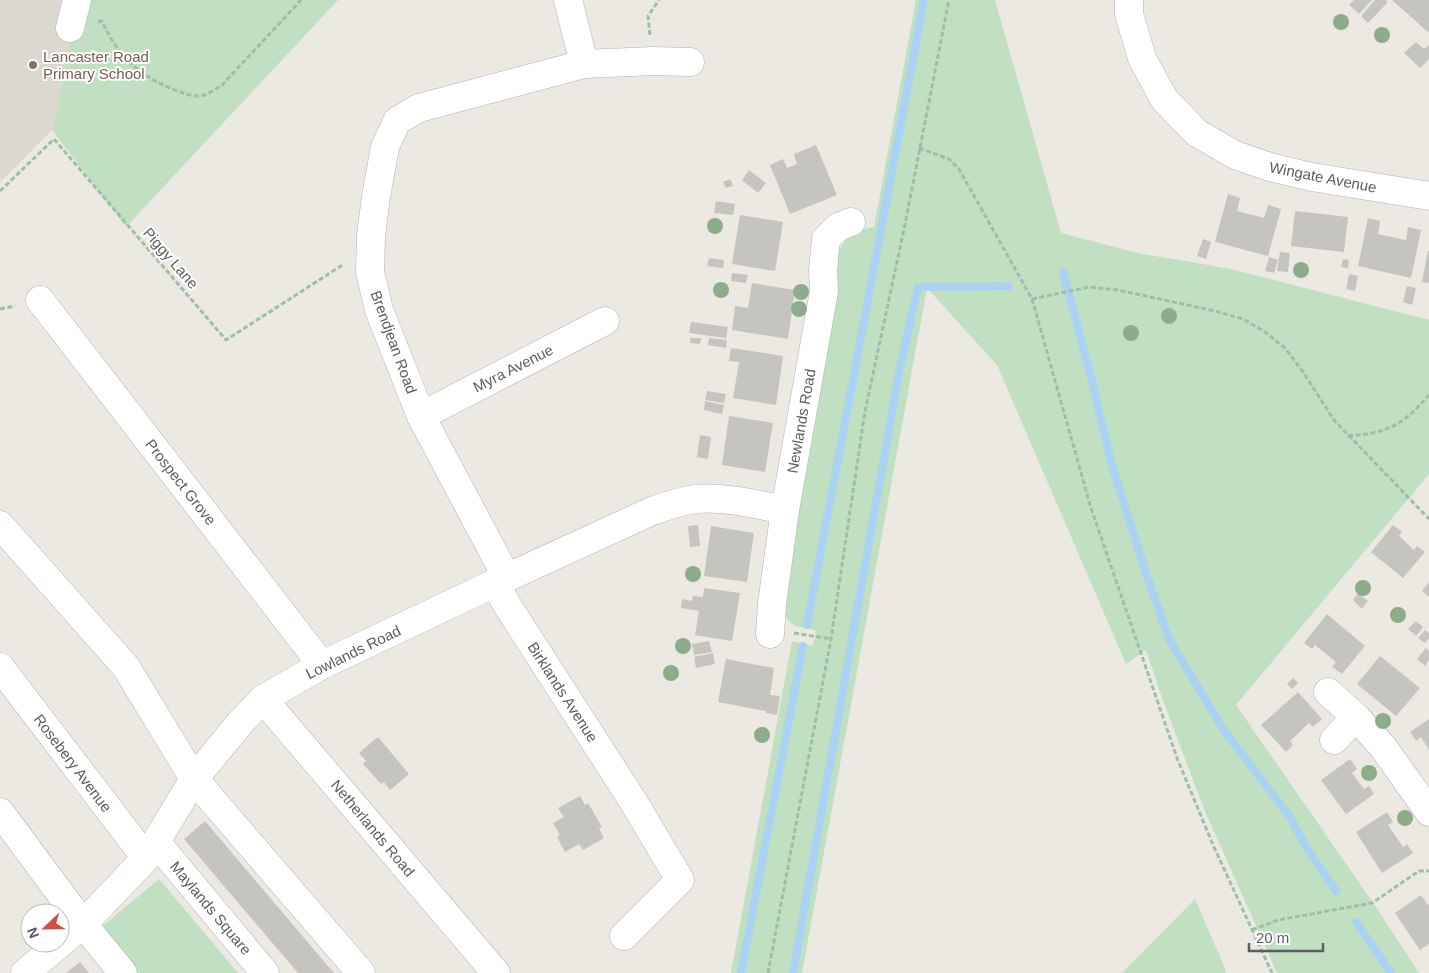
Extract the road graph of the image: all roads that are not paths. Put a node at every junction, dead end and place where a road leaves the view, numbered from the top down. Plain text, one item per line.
1 (77, 0) edge
2 (568, 0) edge
3 (1129, 0) edge
4 (70, 28) road end
5 (690, 62) dead end
6 (584, 64) junction
7 (1429, 196) edge
8 (851, 222) dead end
9 (40, 300) dead end
10 (605, 320) dead end
11 (421, 416) junction
12 (785, 510) junction
13 (0, 524) edge
14 (501, 580) junction
15 (770, 634) road end
16 (322, 665) junction
17 (0, 667) edge
18 (1328, 692) dead end
19 (263, 699) junction
20 (1356, 717) junction
21 (1334, 740) dead end
22 (194, 780) junction
23 (0, 812) edge
24 (1429, 812) edge
25 (151, 850) junction
26 (83, 924) junction
27 (624, 936) dead end
28 (489, 965) edge
29 (25, 973) edge
30 (123, 973) edge
31 (265, 973) edge
32 (361, 973) edge

1 - 4 street
2 - 6 street
3 - 7 street, Wingate Avenue
5 - 6 street, Brendjean Road
6 - 11 street, Brendjean Road
8 - 12 street, Newlands Road
9 - 16 street, Prospect Grove
10 - 11 street, Myra Avenue
11 - 14 street, Brendjean Road
12 - 14 street, Lowlands Road
12 - 15 street, Newlands Road
13 - 22 street
14 - 16 street, Lowlands Road
14 - 27 street, Birklands Avenue
16 - 19 street, Lowlands Road
17 - 25 street, Rosebery Avenue
18 - 20 street
19 - 22 street, Lowlands Road
19 - 28 street, Netherlands Road
20 - 21 street
20 - 24 street
22 - 25 street, Lowlands Road
22 - 32 street
23 - 26 street
25 - 26 street, Lowlands Road
25 - 31 street, Maylands Square
26 - 29 street, Lowlands Road
26 - 30 street

